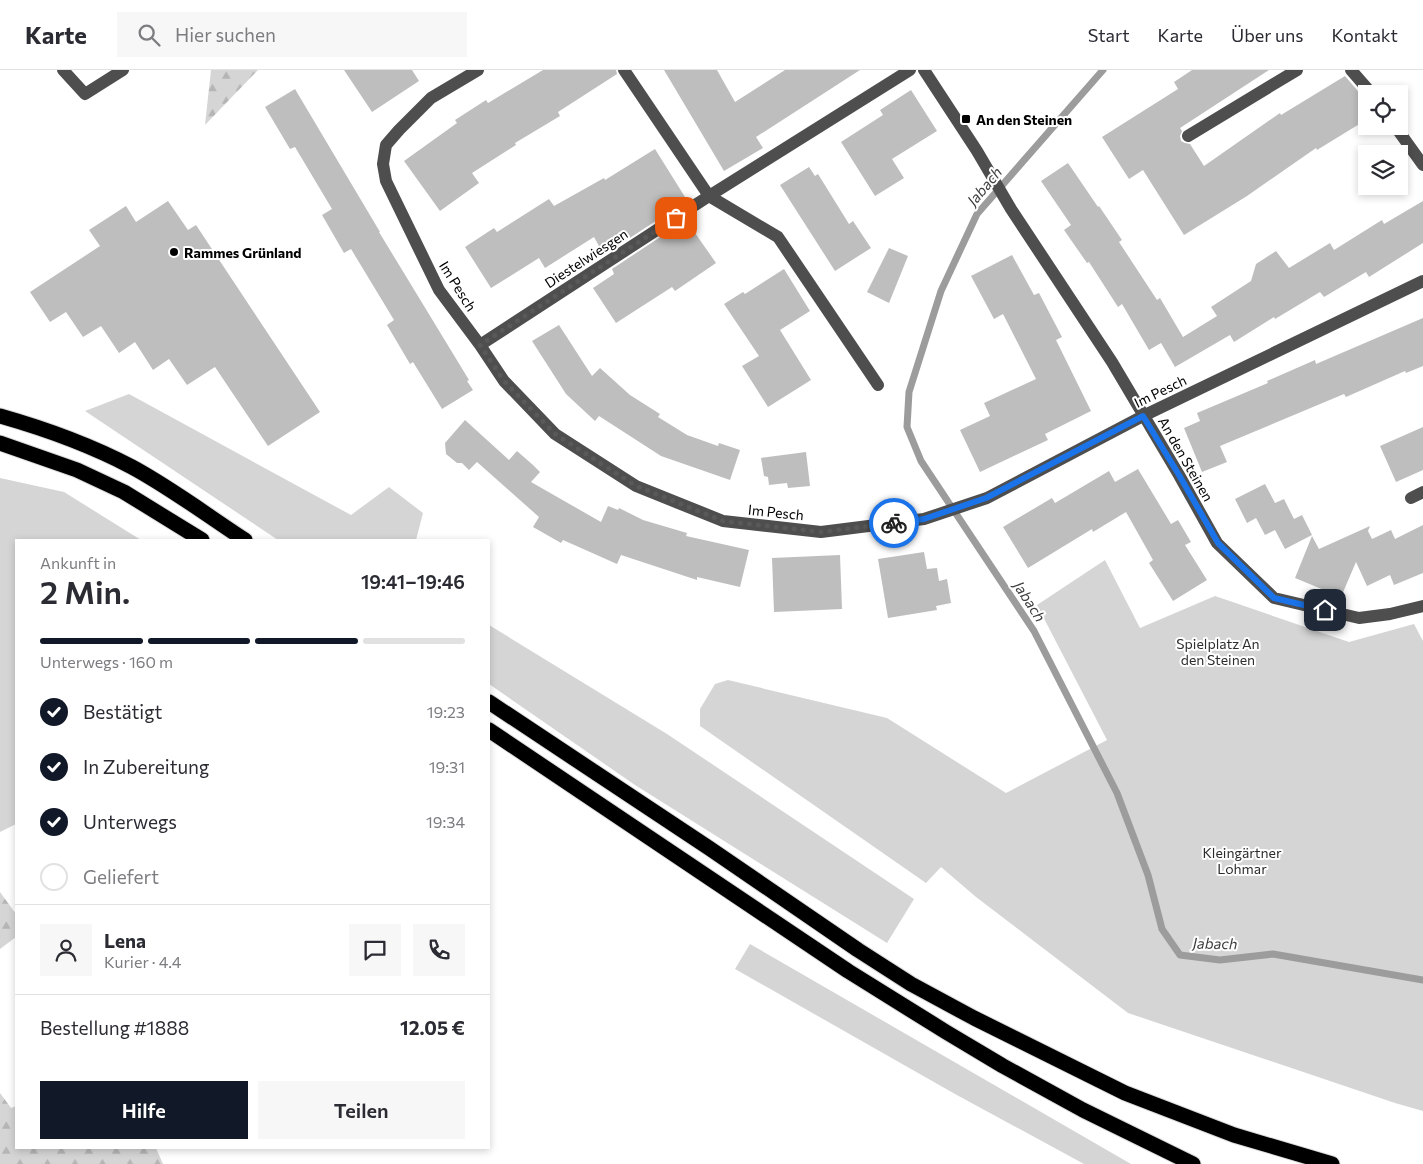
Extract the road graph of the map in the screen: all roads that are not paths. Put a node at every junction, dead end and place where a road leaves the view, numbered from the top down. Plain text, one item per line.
1 (63, 70) edge
2 (123, 70) edge
3 (478, 70) edge
4 (624, 70) edge
5 (910, 70) edge
6 (924, 70) edge
7 (1297, 70) edge
8 (1351, 70) edge
9 (1364, 85) edge
10 (1401, 135) edge
11 (1188, 136) dead end
12 (1423, 165) edge
13 (709, 196) junction
14 (1423, 281) edge
15 (480, 345) junction
16 (878, 385) dead end
17 (0, 416) edge
18 (1143, 416) junction
19 (0, 443) edge
20 (1423, 492) edge
21 (1411, 498) dead end
22 (200, 539) edge
23 (243, 539) edge
24 (1423, 606) edge
25 (490, 703) edge
26 (490, 731) edge
27 (1193, 1164) edge
28 (1332, 1164) edge

1 - 2 street
3 - 15 street, Im Pesch
4 - 13 street
5 - 13 street, Diestelwiesgen
6 - 18 street, An den Steinen
7 - 11 street
8 - 9 street
10 - 12 street
13 - 15 street, Diestelwiesgen
13 - 16 street
14 - 18 street, Im Pesch
15 - 18 street, Im Pesch
17 - 23 highway
18 - 24 street, An den Steinen
19 - 22 highway
20 - 21 street
25 - 28 highway
26 - 27 highway

